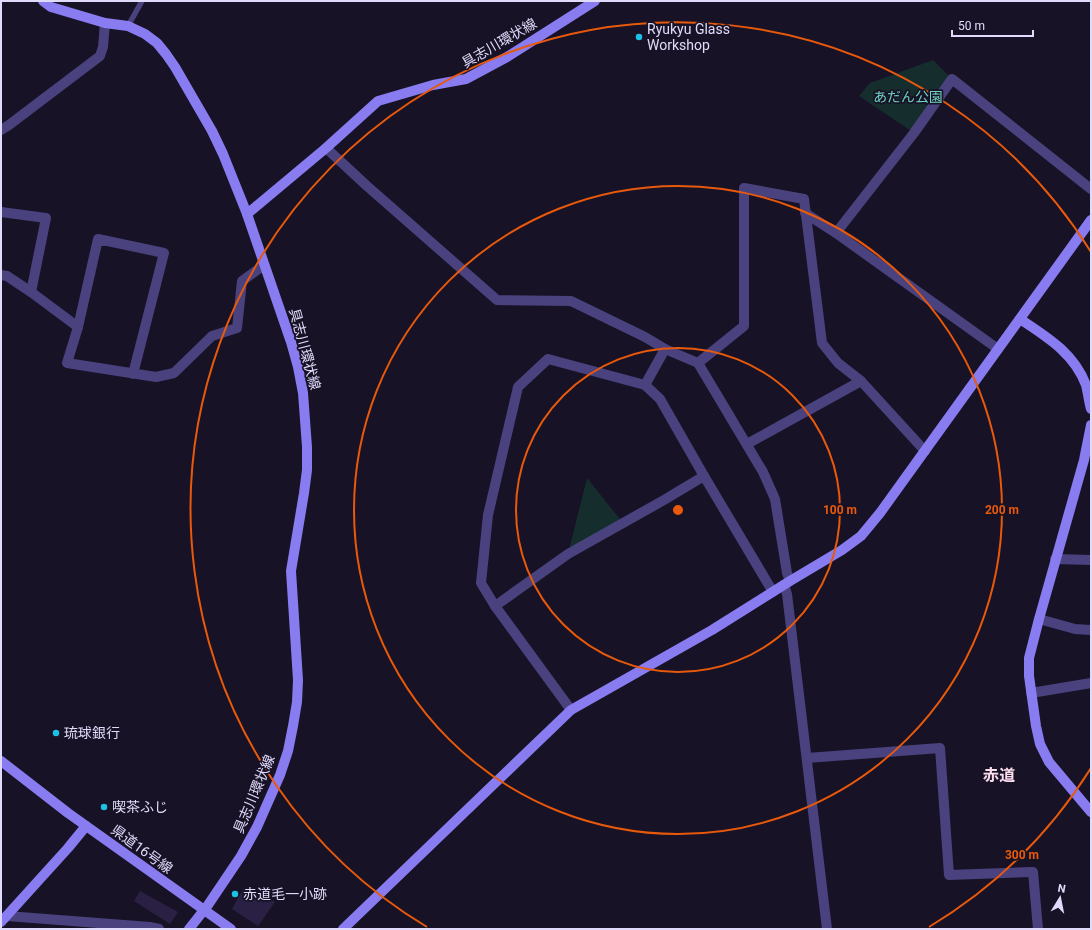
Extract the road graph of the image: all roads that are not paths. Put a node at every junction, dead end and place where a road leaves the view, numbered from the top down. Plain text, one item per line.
1 (43, 1) edge
2 (142, 1) edge
3 (595, 1) edge
4 (105, 23) junction
5 (128, 26) junction
6 (1, 130) edge
7 (326, 148) junction
8 (1091, 189) edge
9 (1, 212) edge
10 (805, 213) junction
11 (247, 214) junction
12 (1091, 220) edge
13 (836, 233) junction
14 (264, 265) junction
15 (1, 275) edge
16 (31, 292) junction
17 (1020, 319) junction
18 (78, 327) junction
19 (665, 349) junction
20 (998, 349) junction
21 (698, 363) junction
22 (133, 374) junction
23 (861, 381) junction
24 (645, 385) junction
25 (1091, 409) edge
26 (1091, 424) edge
27 (747, 444) junction
28 (925, 451) junction
29 (704, 476) junction
30 (1055, 559) junction
31 (1091, 560) edge
32 (787, 583) junction
33 (773, 592) junction
34 (495, 606) junction
35 (1039, 619) junction
36 (1091, 630) edge
37 (1091, 683) edge
38 (1031, 693) junction
39 (572, 710) junction
40 (807, 758) junction
41 (1, 761) edge
42 (1091, 812) edge
43 (86, 826) junction
44 (204, 910) junction
45 (3, 920) edge
46 (159, 929) edge
47 (189, 929) edge
48 (231, 929) edge
49 (343, 929) edge
50 (827, 929) edge
51 (1038, 929) edge

1 - 4 street
2 - 5 lane
3 - 7 street, 具志川環状線
4 - 5 street
4 - 6 street
5 - 11 street
7 - 11 street, 具志川環状線
7 - 19 street
8 - 13 street
9 - 16 street
10 - 13 street
10 - 21 street
10 - 23 street
11 - 14 street, 具志川環状線
12 - 17 street
13 - 20 street
14 - 22 street
14 - 44 street, 具志川環状線
15 - 16 street
16 - 18 street
17 - 20 street
17 - 25 street
18 - 22 street
18 - 22 street
19 - 21 street
19 - 24 street
20 - 28 street
21 - 27 street
23 - 27 street
23 - 28 street
24 - 29 street
24 - 34 street
26 - 30 street
27 - 32 street
28 - 32 street
29 - 33 street
29 - 34 street
30 - 31 street
30 - 35 street
32 - 33 street
32 - 40 street
33 - 39 street
34 - 39 street
35 - 36 street
35 - 38 street
37 - 38 street
38 - 42 street
39 - 49 street
40 - 50 street
40 - 51 street
41 - 43 street, 県道16号線
43 - 44 street, 県道16号線
43 - 45 street
44 - 47 street, 具志川環状線
44 - 48 street, 県道16号線
45 - 46 street

